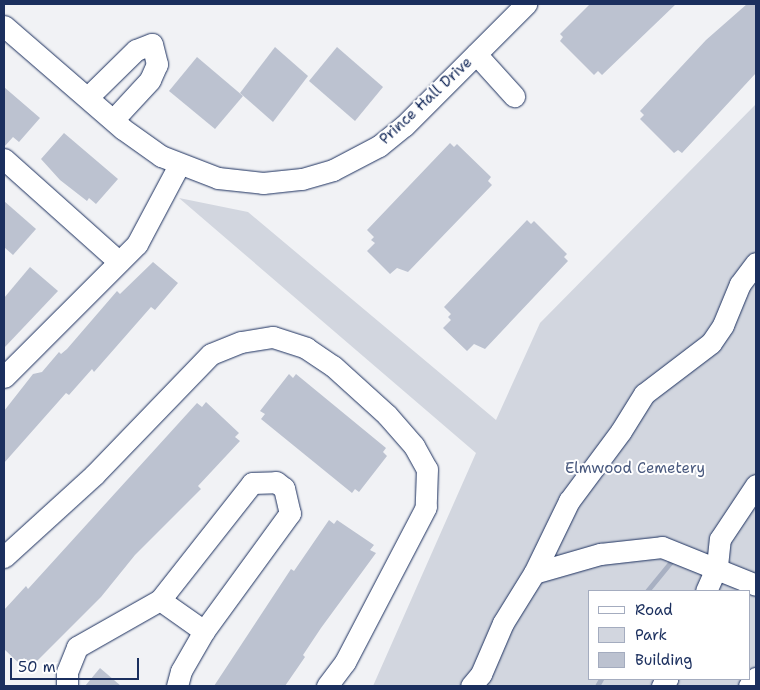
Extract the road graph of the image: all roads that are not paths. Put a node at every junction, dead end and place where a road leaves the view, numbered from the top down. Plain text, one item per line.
1 (526, 4) edge
2 (4, 26) edge
3 (476, 54) junction
4 (514, 96) dead end
5 (88, 98) junction
6 (113, 120) junction
7 (4, 159) edge
8 (179, 165) junction
9 (119, 262) junction
10 (756, 262) edge
11 (4, 377) edge
12 (756, 485) edge
13 (4, 556) edge
14 (716, 566) junction
15 (534, 572) junction
16 (756, 585) edge
17 (706, 590) edge
18 (160, 600) junction
19 (204, 631) junction
20 (756, 678) edge
21 (67, 686) edge
22 (177, 686) edge
23 (327, 686) edge
24 (470, 686) edge
25 (749, 686) edge

1 - 3 street, Prince Hall Drive
2 - 5 street, Prince Hall Drive
3 - 4 street
3 - 8 street, Prince Hall Drive
5 - 6 street, Prince Hall Drive
5 - 6 street
6 - 8 street, Prince Hall Drive
7 - 9 street
8 - 9 street
9 - 11 street
10 - 15 street
12 - 14 street
13 - 23 street
14 - 15 street
14 - 16 street
14 - 17 street
15 - 24 street
18 - 19 street
18 - 19 street
18 - 21 street
19 - 22 street
20 - 25 street

